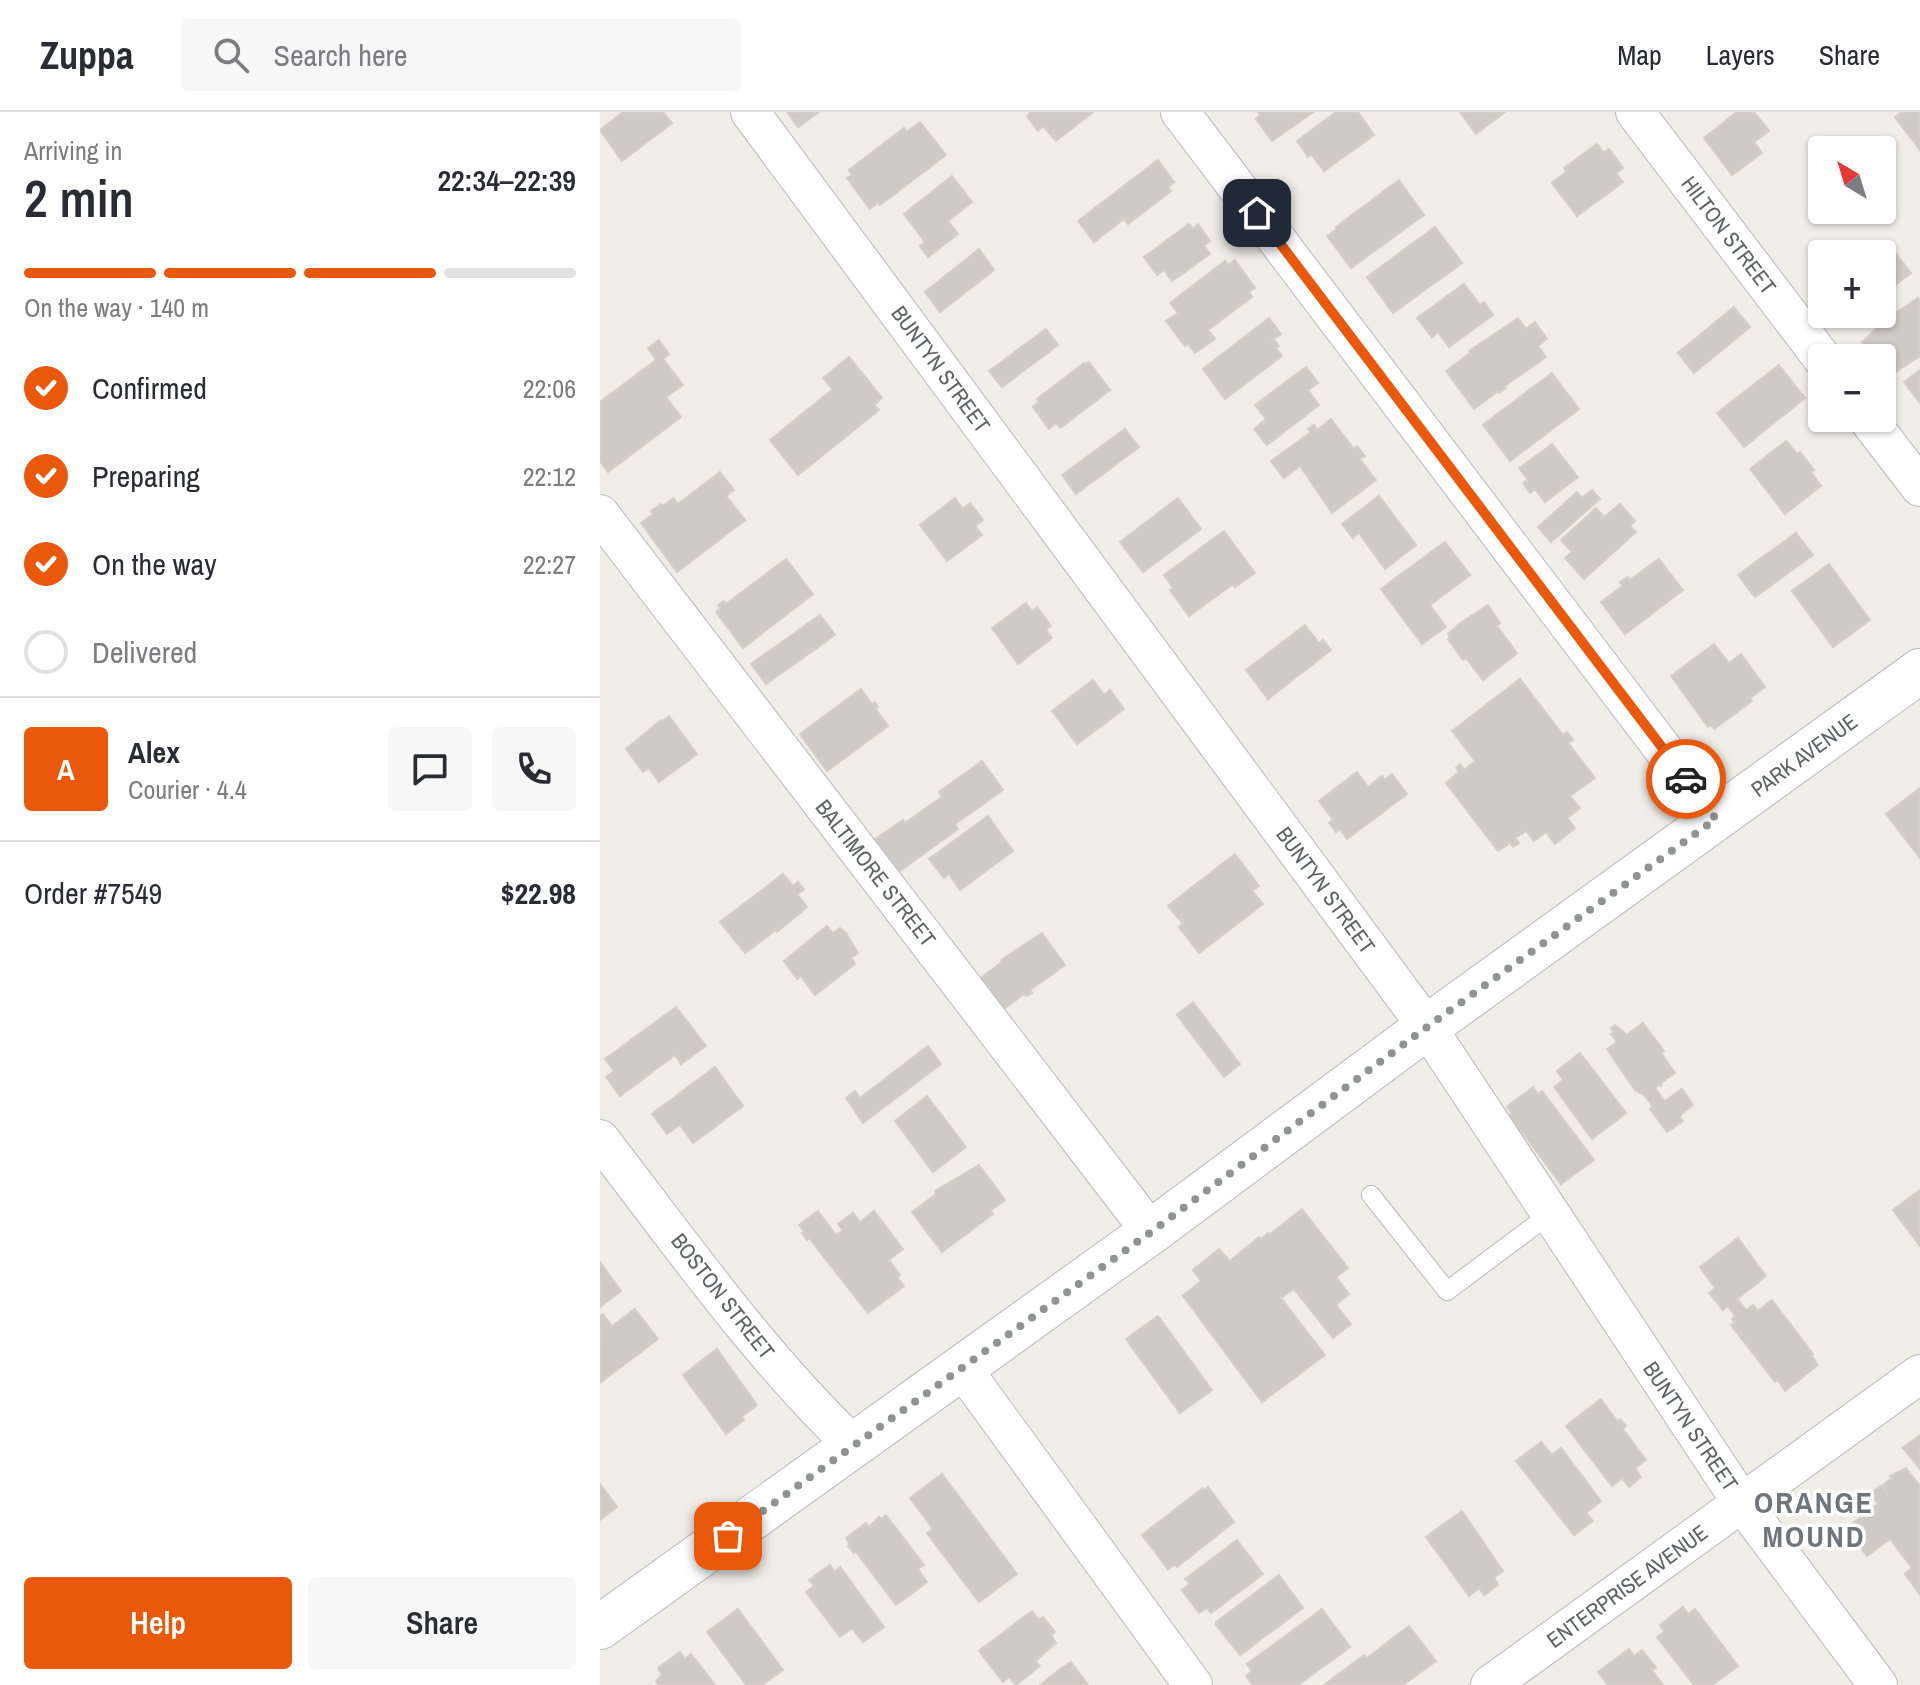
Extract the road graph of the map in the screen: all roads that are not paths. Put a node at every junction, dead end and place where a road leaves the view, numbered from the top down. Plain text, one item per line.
1 (750, 112) edge
2 (1180, 112) edge
3 (1635, 112) edge
4 (1811, 344) edge
5 (1878, 432) edge
6 (1920, 487) edge
7 (600, 514) edge
8 (1920, 671) edge
9 (1716, 819) junction
10 (1427, 1027) junction
11 (600, 1139) edge
12 (1371, 1195) dead end
13 (1550, 1214) junction
14 (1151, 1232) junction
15 (962, 1368) junction
16 (1920, 1374) edge
17 (854, 1446) junction
18 (1742, 1503) junction
19 (600, 1627) edge
20 (1193, 1685) edge
21 (1490, 1685) edge
22 (1878, 1685) edge

1 - 10 street, BUNTYN STREET
2 - 9 street
3 - 4 street, HILTON STREET
5 - 6 street
7 - 14 street, BALTIMORE STREET
8 - 9 main road, PARK AVENUE
9 - 10 main road, PARK AVENUE
10 - 13 street, BUNTYN STREET
10 - 14 main road, PARK AVENUE
11 - 17 street, BOSTON STREET
12 - 13 lane
13 - 18 street, BUNTYN STREET
14 - 15 main road, PARK AVENUE
15 - 17 main road, PARK AVENUE
15 - 20 street
16 - 18 street, ENTERPRISE AVENUE
17 - 19 main road, PARK AVENUE
18 - 21 street, ENTERPRISE AVENUE
18 - 22 street, BUNTYN STREET

